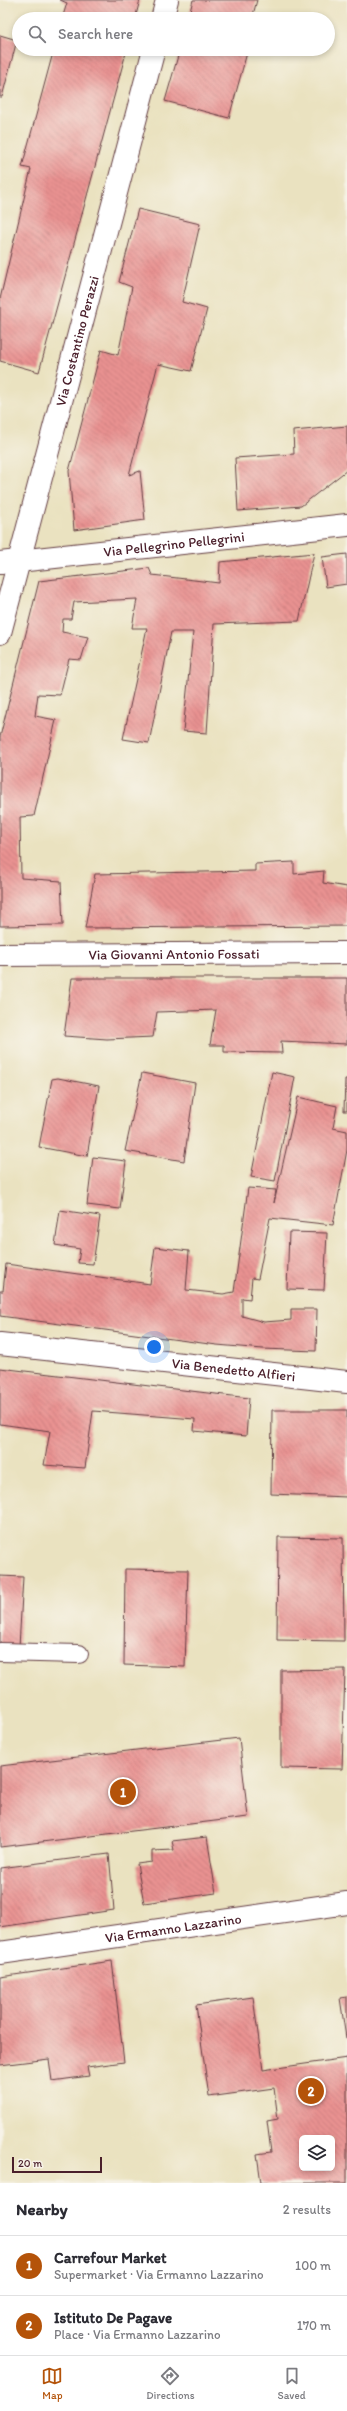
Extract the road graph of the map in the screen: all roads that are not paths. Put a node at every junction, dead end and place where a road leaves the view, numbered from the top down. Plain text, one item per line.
1 (166, 0) edge
2 (163, 12) edge
3 (152, 56) edge
4 (346, 523) edge
5 (9, 562) edge
6 (0, 633) edge
7 (347, 953) edge
8 (0, 955) edge
9 (0, 1344) edge
10 (347, 1382) edge
11 (0, 1652) edge
12 (79, 1654) dead end
13 (347, 1903) edge
14 (0, 1952) edge

1 - 2 street
3 - 5 street, Via Costantino Perazzi
4 - 5 street, Via Pellegrino Pellegrini
5 - 6 street, Via Costantino Perazzi
7 - 8 street, Via Giovanni Antonio Fossati
9 - 10 street, Via Benedetto Alfieri
11 - 12 lane
13 - 14 street, Via Ermanno Lazzarino

